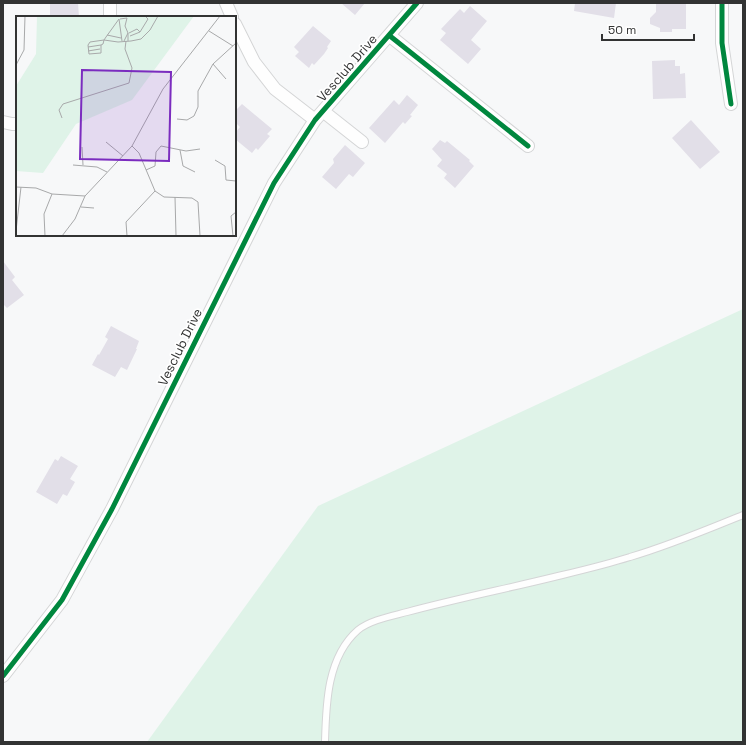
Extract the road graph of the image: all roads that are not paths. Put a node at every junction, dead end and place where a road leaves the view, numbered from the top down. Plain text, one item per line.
1 (110, 3) edge
2 (226, 3) edge
3 (417, 3) edge
4 (722, 3) edge
5 (110, 16) edge
6 (232, 16) edge
7 (236, 26) edge
8 (390, 36) junction
9 (731, 104) dead end
10 (324, 112) junction
11 (315, 120) junction
12 (3, 122) edge
13 (16, 124) edge
14 (362, 142) dead end
15 (528, 146) dead end
16 (743, 514) edge
17 (3, 676) edge
18 (325, 742) edge

1 - 5 street
2 - 6 street
3 - 8 street, Vesclub Drive
4 - 9 street
7 - 11 street
8 - 10 street, Vesclub Drive
8 - 15 street, Vesclub Drive
10 - 11 street, Vesclub Drive
10 - 14 street
11 - 17 street, Vesclub Drive
12 - 13 street
16 - 18 lane

